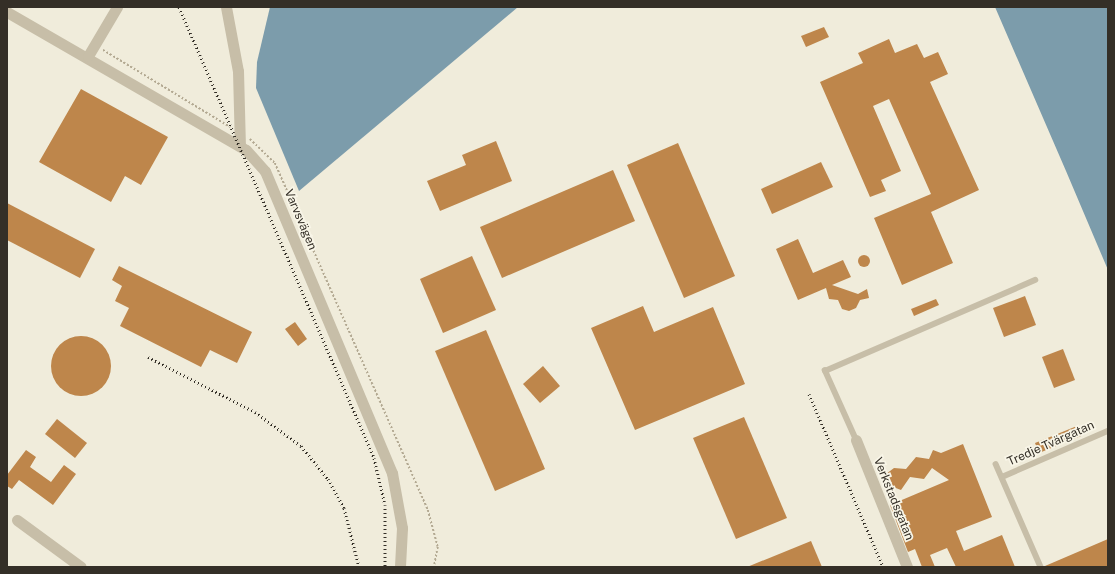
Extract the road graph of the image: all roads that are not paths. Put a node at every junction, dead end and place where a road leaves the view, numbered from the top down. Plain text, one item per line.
1 (117, 7) edge
2 (226, 7) edge
3 (7, 12) edge
4 (88, 56) junction
5 (240, 146) junction
6 (1035, 280) dead end
7 (1108, 431) edge
8 (856, 440) joint
9 (996, 464) dead end
10 (1002, 477) junction
11 (17, 520) dead end
12 (81, 567) edge
13 (400, 567) edge
14 (907, 567) edge
15 (1041, 567) edge

1 - 4 street
2 - 5 street
3 - 4 street, Varvsvägen
4 - 5 street, Varvsvägen
5 - 13 street, Varvsvägen
6 - 8 lane
7 - 10 lane, Tredje Tvärgatan
8 - 14 street, Verkstadsgatan
9 - 10 lane
10 - 15 lane
11 - 12 street

